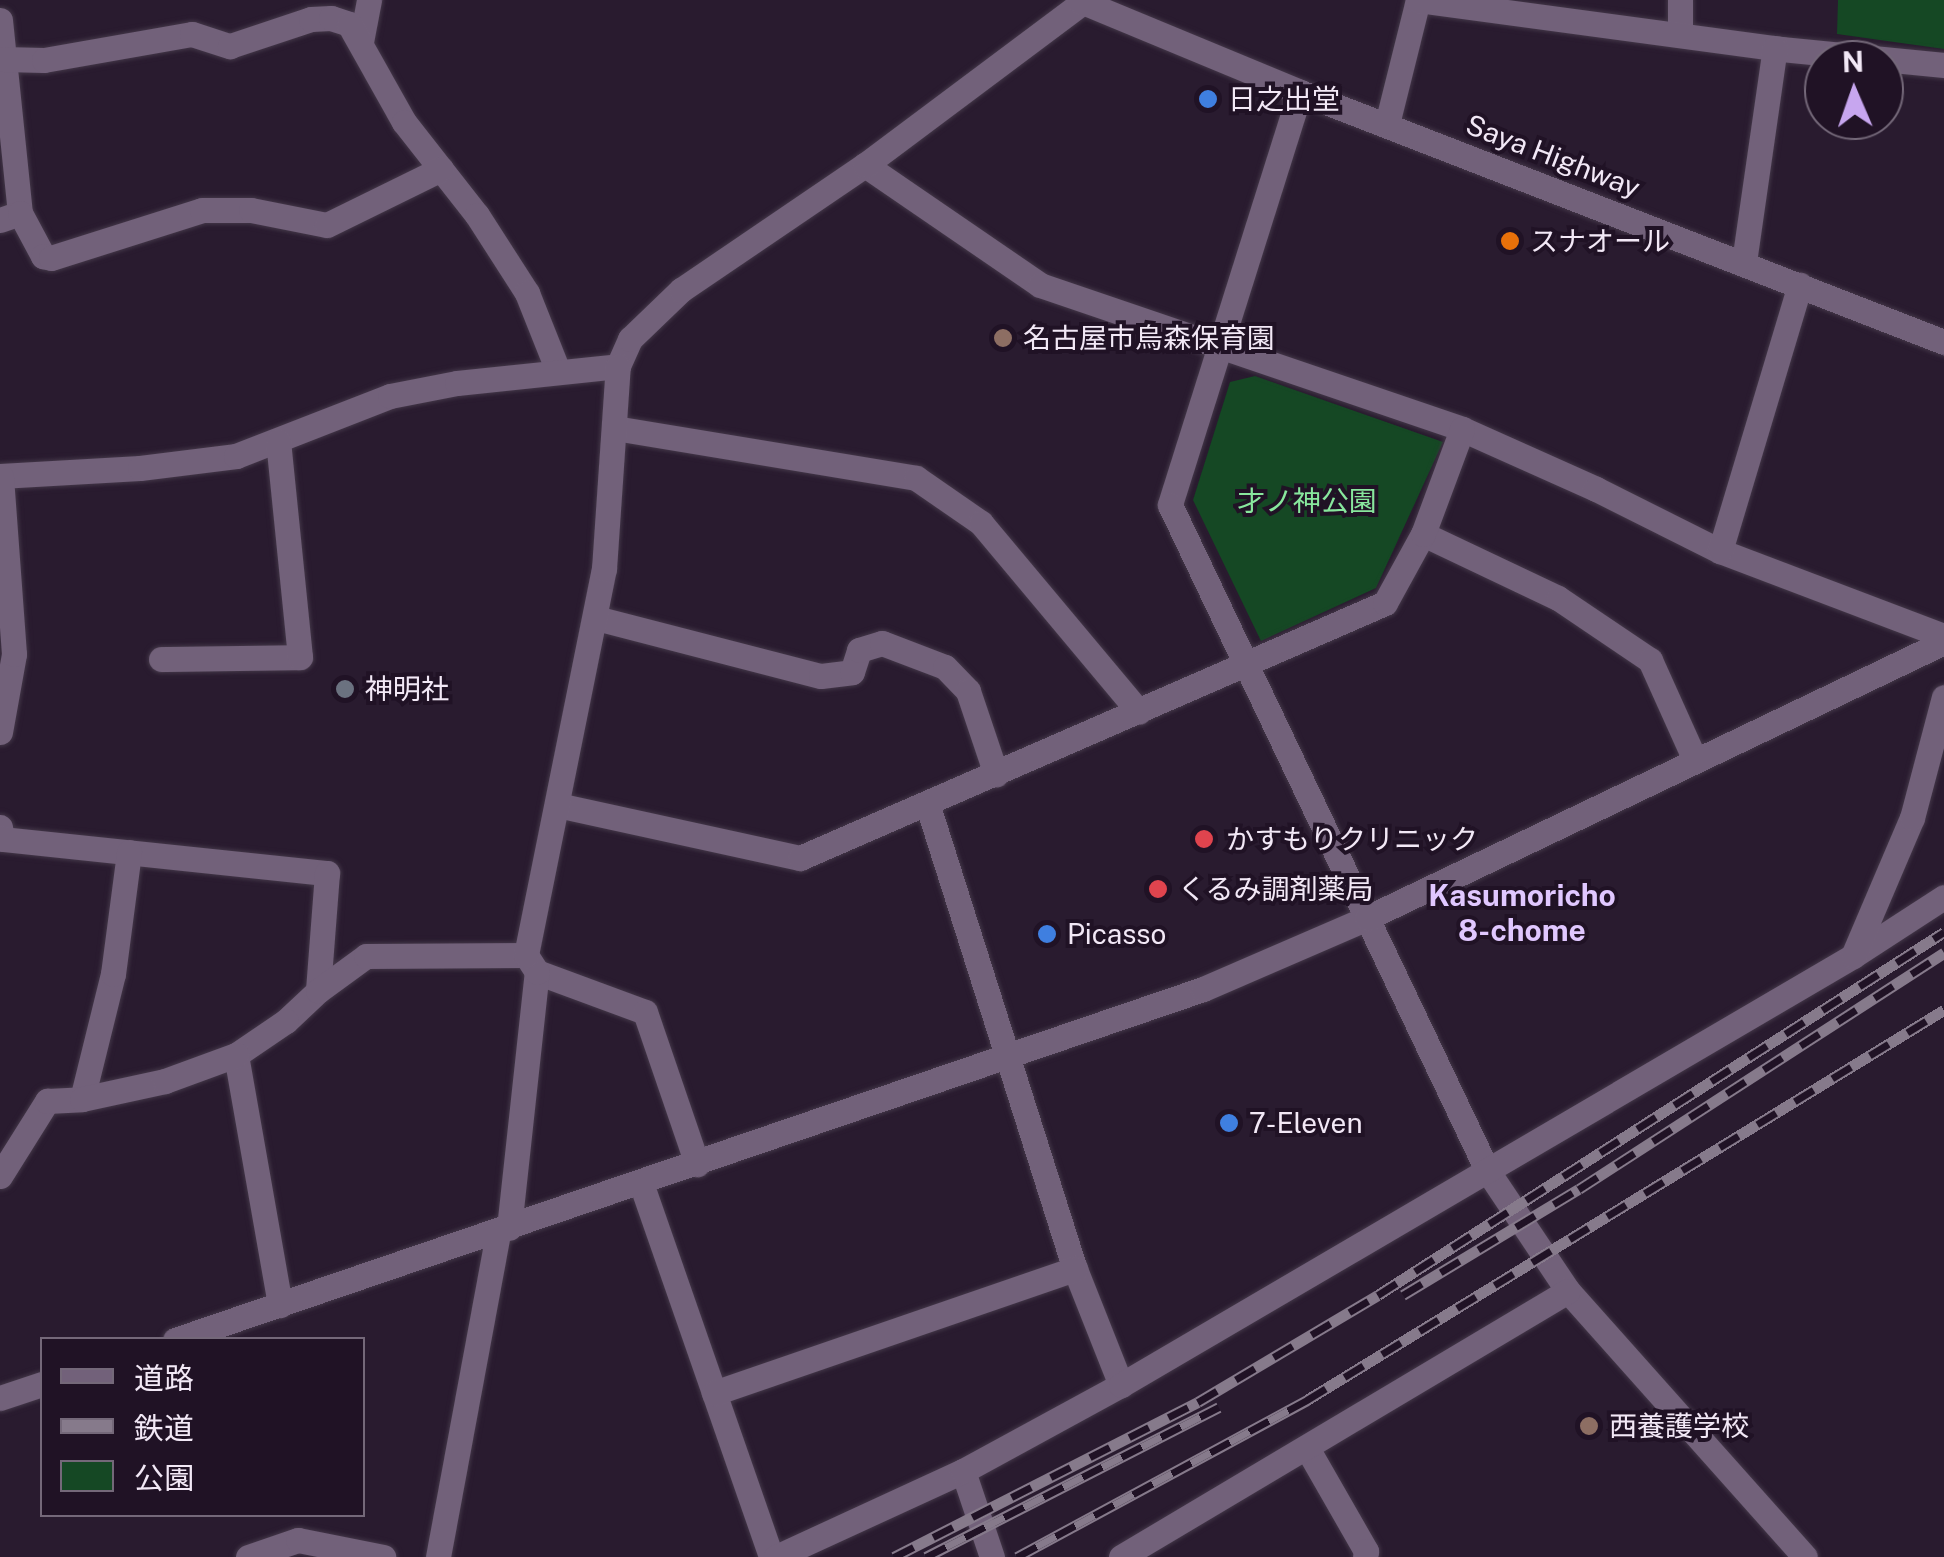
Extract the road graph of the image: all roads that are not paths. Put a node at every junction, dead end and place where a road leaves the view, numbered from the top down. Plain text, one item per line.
1 (369, 0) edge
2 (1680, 0) edge
3 (1081, 1) edge
4 (0, 20) edge
5 (1680, 36) junction
6 (362, 42) junction
7 (1775, 48) junction
8 (3, 59) junction
9 (1944, 66) edge
10 (1300, 92) junction
11 (1387, 124) junction
12 (864, 165) junction
13 (441, 169) junction
14 (10, 217) edge
15 (1744, 262) junction
16 (1800, 285) junction
17 (1944, 342) edge
18 (1218, 346) junction
19 (618, 366) junction
20 (558, 370) junction
21 (615, 428) junction
22 (1462, 429) junction
23 (278, 441) junction
24 (0, 476) edge
25 (1422, 534) junction
26 (1720, 551) junction
27 (596, 618) junction
28 (1944, 639) edge
29 (160, 659) dead end
30 (1246, 666) junction
31 (1944, 697) edge
32 (1138, 712) junction
33 (0, 732) edge
34 (1694, 758) junction
35 (996, 774) junction
36 (927, 803) junction
37 (557, 805) junction
38 (0, 827) edge
39 (130, 852) junction
40 (1944, 897) edge
41 (1366, 918) junction
42 (1853, 956) junction
43 (532, 964) junction
44 (318, 991) junction
45 (236, 1055) junction
46 (1008, 1056) junction
47 (82, 1098) junction
48 (697, 1164) junction
49 (1487, 1170) junction
50 (0, 1176) edge
51 (642, 1183) junction
52 (503, 1230) junction
53 (1075, 1269) junction
54 (1568, 1291) junction
55 (280, 1305) junction
56 (227, 1331) edge
57 (192, 1337) edge
58 (40, 1385) edge
59 (1121, 1385) junction
60 (714, 1393) junction
61 (0, 1398) edge
62 (1307, 1448) junction
63 (963, 1471) junction
64 (291, 1517) edge
65 (301, 1548) edge
66 (248, 1557) edge
67 (384, 1557) edge
68 (438, 1557) edge
69 (773, 1557) edge
70 (992, 1557) edge
71 (1121, 1557) edge
72 (1365, 1557) edge
73 (1805, 1557) edge

1 - 6 street
2 - 5 street
3 - 10 street, Saya Highway
3 - 12 street
4 - 8 street
5 - 7 street
5 - 11 street
6 - 8 street
6 - 13 street
7 - 9 street
7 - 15 street
8 - 14 street
10 - 11 street, Saya Highway
10 - 18 street
11 - 15 street, Saya Highway
12 - 18 street
12 - 19 street
13 - 14 street
13 - 20 street
15 - 16 street, Saya Highway
16 - 17 street, Saya Highway
16 - 26 street
18 - 22 street
18 - 30 street
19 - 20 street
19 - 21 street
20 - 23 street
21 - 27 street
21 - 32 street
22 - 25 street
22 - 26 street
23 - 24 street
23 - 29 street
24 - 33 street
25 - 30 street
25 - 34 street
26 - 28 street
27 - 35 street
27 - 37 street
28 - 34 street
30 - 32 street
30 - 41 street
31 - 42 street
32 - 35 street
34 - 41 street
35 - 36 street
36 - 37 street
36 - 46 street
37 - 43 street
38 - 39 street
39 - 44 street
39 - 47 street
40 - 42 street
41 - 46 street
41 - 49 street
42 - 49 street
43 - 44 street
43 - 48 street
43 - 52 street
44 - 45 street
45 - 47 street
45 - 55 street
46 - 48 street
46 - 53 street
47 - 50 street
48 - 51 street
49 - 54 street
49 - 59 street
51 - 52 street
51 - 60 street
52 - 55 street
52 - 68 street
53 - 59 street
53 - 60 street
54 - 62 street
54 - 73 street
55 - 56 street
56 - 57 street
58 - 61 street
59 - 63 street
60 - 69 street
62 - 71 street
62 - 72 street
63 - 69 street
63 - 70 street
64 - 65 street
65 - 66 street
65 - 67 street

